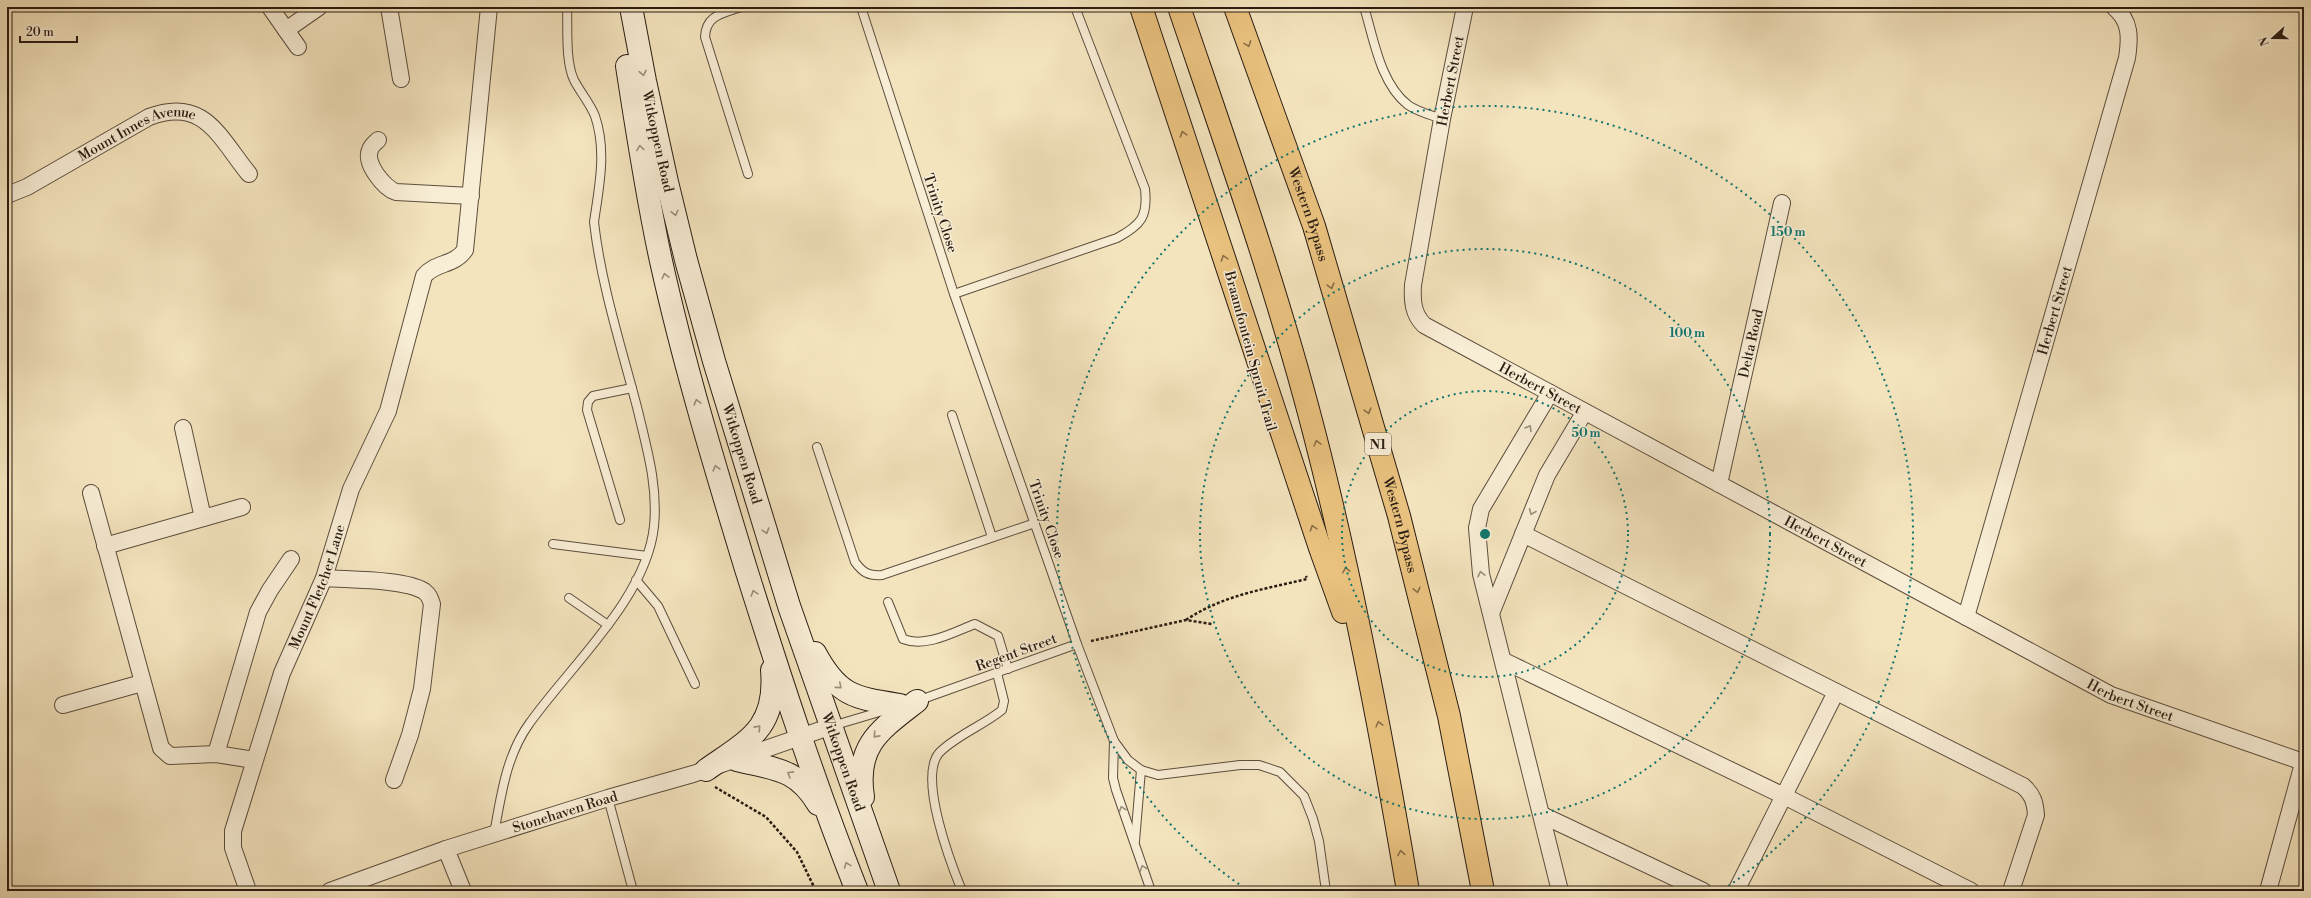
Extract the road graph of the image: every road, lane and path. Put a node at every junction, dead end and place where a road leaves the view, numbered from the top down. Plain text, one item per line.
1 (270, 7) edge
2 (320, 7) edge
3 (389, 7) edge
4 (489, 7) edge
5 (567, 7) edge
6 (619, 7) edge
7 (631, 7) edge
8 (741, 7) edge
9 (861, 7) edge
10 (1075, 7) edge
11 (1141, 7) edge
12 (1179, 7) edge
13 (1235, 7) edge
14 (1364, 7) edge
15 (1465, 7) edge
16 (2114, 7) edge
17 (286, 30) junction
18 (298, 47) dead end
19 (401, 79) dead end
20 (1442, 118) junction
21 (378, 140) dead end
22 (249, 174) dead end
23 (748, 174) dead end
24 (7, 194) edge
25 (471, 196) junction
26 (1782, 203) dead end
27 (954, 294) junction
28 (632, 388) junction
29 (1550, 393) junction
30 (1584, 413) junction
31 (952, 415) dead end
32 (182, 428) dead end
33 (817, 448) dead end
34 (1719, 484) junction
35 (91, 493) dead end
36 (242, 507) dead end
37 (203, 518) junction
38 (620, 520) dead end
39 (1035, 523) junction
40 (1523, 534) junction
41 (992, 538) junction
42 (553, 544) dead end
43 (105, 546) junction
44 (647, 556) junction
45 (291, 559) dead end
46 (1305, 571) dead end
47 (324, 578) junction
48 (636, 580) junction
49 (569, 598) dead end
50 (888, 602) dead end
51 (789, 606) junction
52 (1492, 611) junction
53 (1966, 617) junction
54 (1186, 620) junction
55 (1212, 624) dead end
56 (608, 625) junction
57 (765, 630) junction
58 (1077, 644) junction
59 (1504, 661) junction
60 (1008, 669) junction
61 (997, 673) junction
62 (142, 683) junction
63 (1369, 683) junction
64 (696, 684) dead end
65 (1836, 692) junction
66 (909, 703) junction
67 (63, 705) dead end
68 (832, 726) junction
69 (801, 737) junction
70 (1114, 741) junction
71 (216, 754) junction
72 (254, 760) junction
73 (737, 760) junction
74 (2304, 761) edge
75 (1141, 770) junction
76 (700, 772) junction
77 (394, 780) dead end
78 (1784, 796) junction
79 (608, 798) junction
80 (1542, 815) junction
81 (494, 834) junction
82 (836, 839) junction
83 (1135, 846) junction
84 (446, 849) junction
85 (876, 857) junction
86 (248, 891) edge
87 (330, 891) edge
88 (462, 891) edge
89 (633, 891) edge
90 (816, 891) edge
91 (857, 891) edge
92 (889, 891) edge
93 (962, 891) edge
94 (1151, 891) edge
95 (1326, 891) edge
96 (1408, 891) edge
97 (1483, 891) edge
98 (1560, 891) edge
99 (1703, 891) edge
100 (1736, 891) edge
101 (1971, 891) edge
102 (2011, 891) edge
103 (2268, 891) edge

1 - 17 street
2 - 17 street
3 - 19 street
4 - 25 street
5 - 28 lane
57 -> 6 main road, Witkoppen Road
7 -> 51 main road, Witkoppen Road
8 - 23 lane
9 - 27 lane, Trinity Close
10 - 27 lane
63 -> 11 highway
63 -> 12 highway
13 -> 97 highway, Western Bypass / N1
14 - 20 lane
15 - 20 street, Herbert Street
16 - 53 street, Herbert Street
17 - 18 street
20 - 29 street, Herbert Street
21 - 25 street
22 - 24 street, Mount Innes Avenue
25 - 47 street, Mount Fletcher Lane
26 - 34 street, Delta Road
27 - 39 lane, Trinity Close
28 - 38 lane
28 - 44 lane
29 - 30 street, Herbert Street
52 -> 29 street
30 - 34 street, Herbert Street
30 -> 40 street
31 - 41 lane
32 - 37 street
33 - 41 lane
34 - 53 street, Herbert Street
35 - 43 street
36 - 37 street
37 - 43 street
39 - 41 lane
39 - 58 lane, Trinity Close
40 - 52 street
40 - 65 street
42 - 44 lane
43 - 62 street
44 - 48 lane
45 - 71 street
46 - 54 path
47 - 72 street, Mount Fletcher Lane
47 - 77 street
48 - 56 lane
48 - 64 lane
49 - 56 lane
50 - 60 lane
51 -> 66 main road
51 - 68 main road, Witkoppen Road
52 - 59 street
53 - 74 street, Herbert Street
54 - 55 path, Regent Street
54 - 58 path, Regent Street
56 - 81 lane
57 - 69 main road, Witkoppen Road
76 -> 57 main road
58 - 60 lane, Regent Street
58 - 70 lane, Trinity Close
59 - 78 street
59 - 80 street
60 - 61 lane, Regent Street
61 - 66 lane, Regent Street
61 - 93 lane
62 - 67 street
62 - 71 street
96 -> 63 highway
65 - 78 street
65 - 102 street
66 - 68 lane, Regent Street
66 -> 85 main road
68 - 69 street, Stonehaven Road
68 - 85 main road, Witkoppen Road
69 - 73 street, Stonehaven Road
69 - 82 main road, Witkoppen Road
70 - 75 lane, Trinity Close
83 -> 70 lane
71 - 72 street
72 - 86 street, Mount Fletcher Lane
73 - 76 street, Stonehaven Road
82 -> 73 main road
74 - 103 street
75 - 83 lane
75 - 95 lane, Trinity Close
76 - 79 street, Stonehaven Road
76 - 90 path
78 - 100 street
78 - 101 street
79 - 81 street, Stonehaven Road
79 - 89 lane
80 - 98 street
80 - 99 street
81 - 84 street, Stonehaven Road
91 -> 82 main road, Witkoppen Road
94 -> 83 lane
84 - 87 street, Stonehaven Road
84 - 88 street
85 - 92 main road, Witkoppen Road

